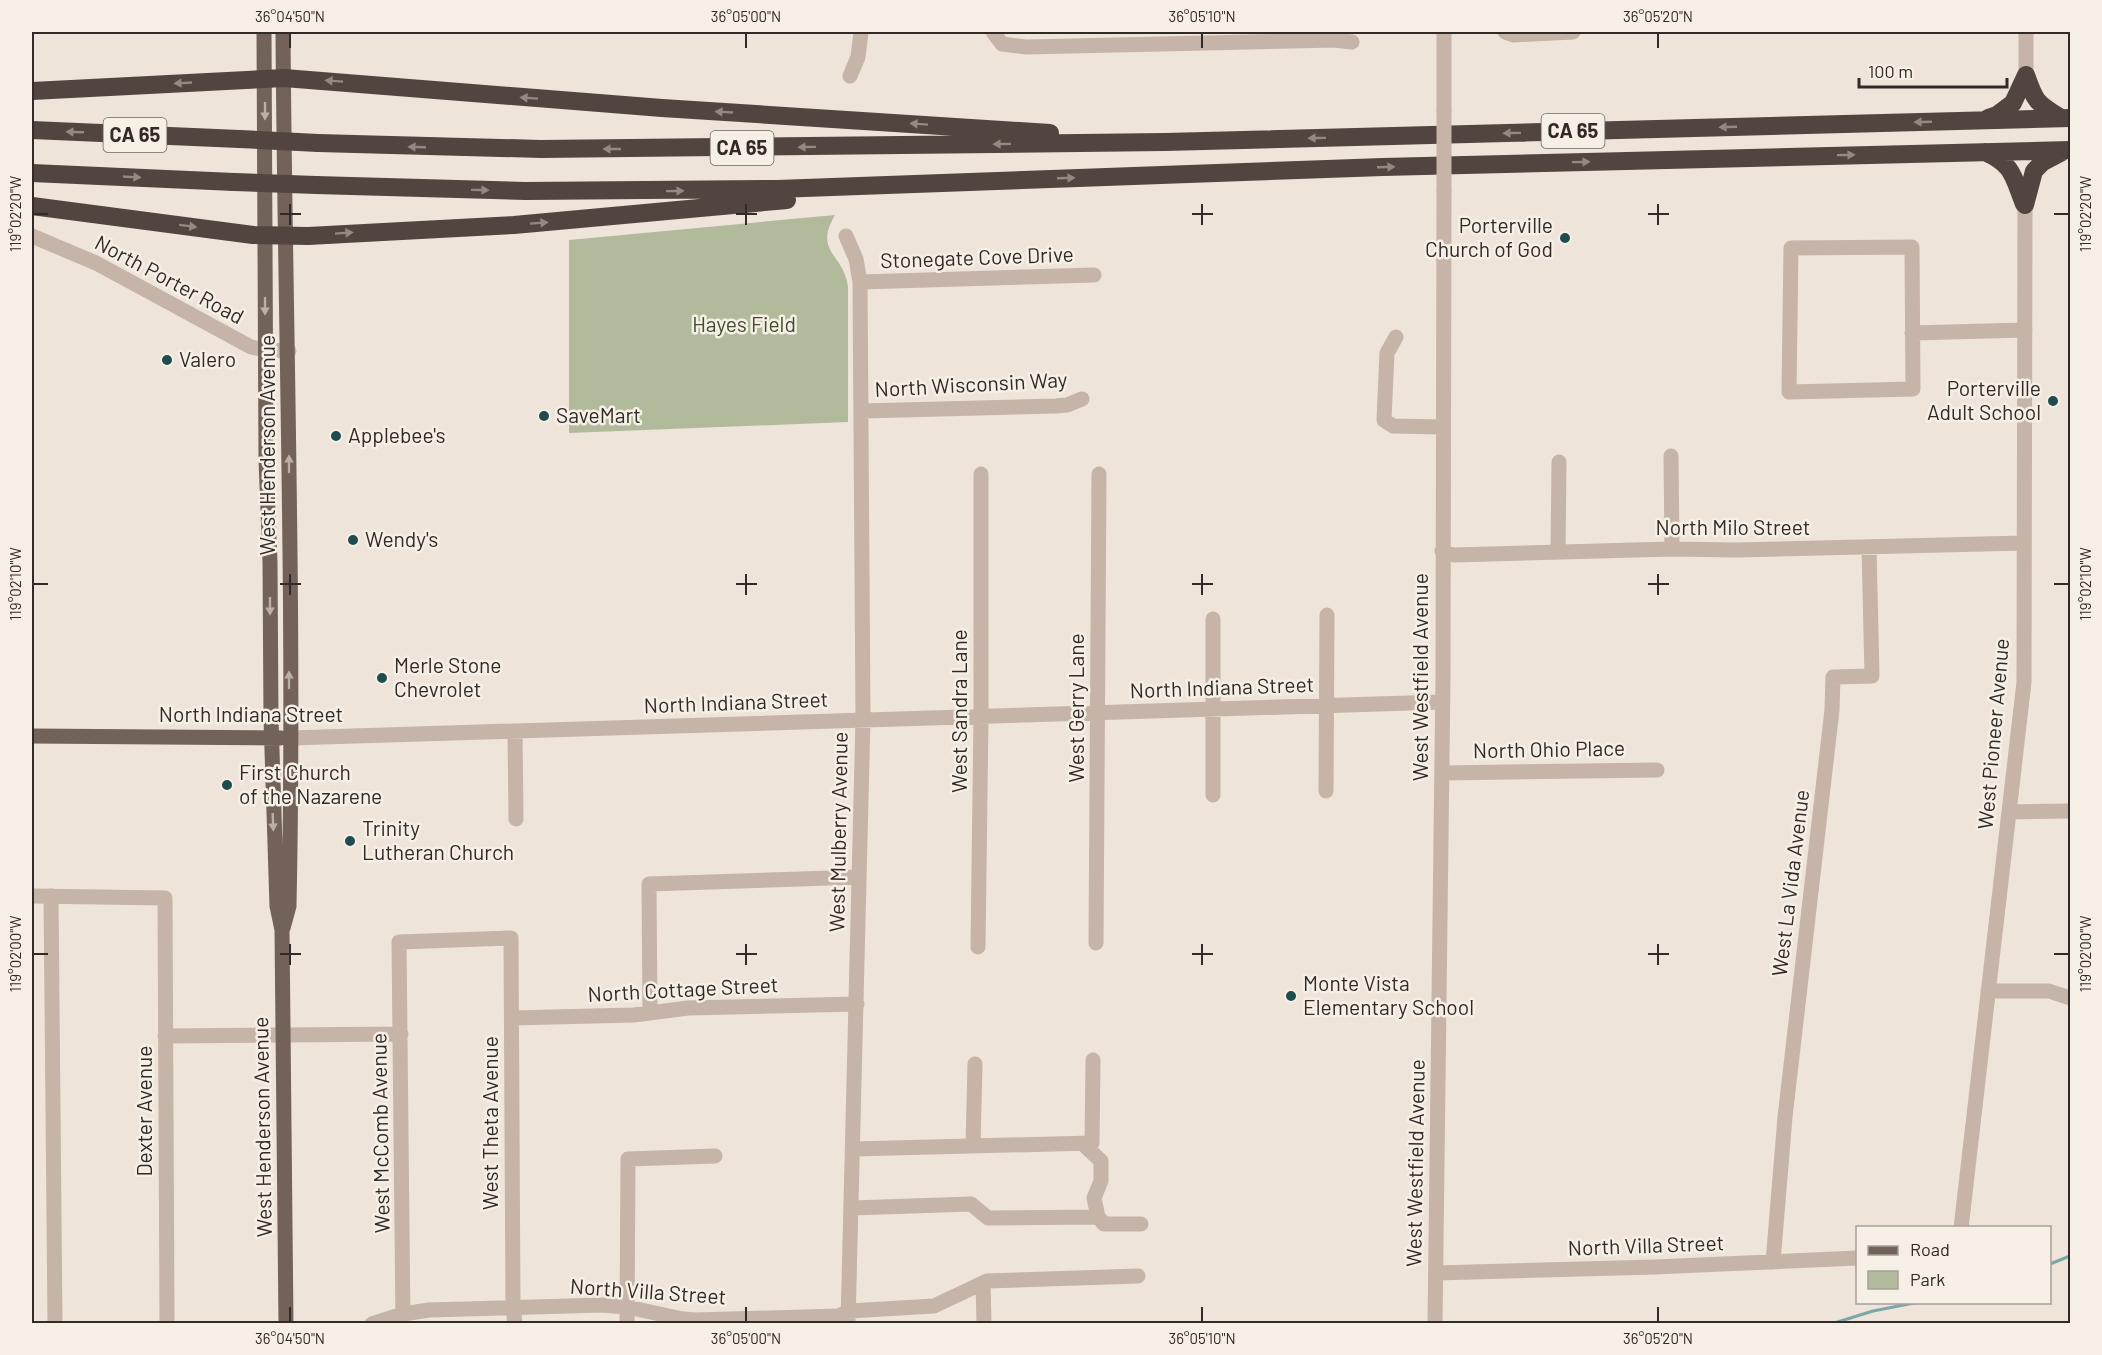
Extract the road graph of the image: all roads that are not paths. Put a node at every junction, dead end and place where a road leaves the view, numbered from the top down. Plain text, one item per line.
1 (264, 32) edge
2 (283, 32) edge
3 (861, 32) edge
4 (993, 32) edge
5 (1444, 32) edge
6 (1505, 32) edge
7 (1573, 32) edge
8 (2026, 32) edge
9 (1306, 36) edge
10 (1352, 42) dead end
11 (2026, 75) junction
12 (850, 76) dead end
13 (265, 78) junction
14 (284, 78) junction
15 (32, 91) edge
16 (2066, 118) edge
17 (1982, 120) junction
18 (32, 130) edge
19 (1165, 142) junction
20 (2068, 150) edge
21 (1985, 152) junction
22 (32, 173) edge
23 (1007, 180) junction
24 (2025, 205) junction
25 (32, 206) edge
26 (32, 236) edge
27 (266, 236) junction
28 (285, 236) junction
29 (846, 236) dead end
30 (1094, 275) dead end
31 (861, 282) junction
32 (2025, 330) junction
33 (1912, 333) junction
34 (1396, 337) dead end
35 (266, 350) junction
36 (289, 351) junction
37 (266, 393) junction
38 (1082, 399) dead end
39 (862, 411) junction
40 (1443, 427) junction
41 (1671, 456) dead end
42 (1559, 462) dead end
43 (981, 474) dead end
44 (1099, 474) dead end
45 (289, 515) junction
46 (2024, 543) junction
47 (1869, 547) junction
48 (1672, 549) junction
49 (1442, 551) junction
50 (1558, 552) junction
51 (270, 562) junction
52 (1327, 615) dead end
53 (1213, 619) dead end
54 (289, 634) junction
55 (1442, 702) junction
56 (1327, 706) junction
57 (1214, 709) junction
58 (1099, 713) junction
59 (981, 717) junction
60 (863, 719) junction
61 (515, 731) junction
62 (32, 736) edge
63 (271, 738) junction
64 (290, 738) junction
65 (1657, 770) dead end
66 (1442, 773) junction
67 (1326, 791) dead end
68 (1213, 795) dead end
69 (2070, 811) edge
70 (2009, 812) junction
71 (516, 819) dead end
72 (859, 877) junction
73 (32, 896) edge
74 (51, 896) junction
75 (282, 930) junction
76 (511, 938) joint
77 (1096, 943) dead end
78 (978, 947) dead end
79 (1988, 991) junction
80 (2070, 998) edge
81 (857, 1004) junction
82 (650, 1013) junction
83 (512, 1018) junction
84 (401, 1034) junction
85 (283, 1035) junction
86 (165, 1036) junction
87 (1093, 1060) dead end
88 (975, 1064) dead end
89 (1087, 1144) junction
90 (973, 1146) junction
91 (853, 1149) junction
92 (715, 1156) dead end
93 (852, 1208) junction
94 (1098, 1217) junction
95 (1141, 1224) dead end
96 (1961, 1226) edge
97 (1856, 1258) edge
98 (1773, 1262) junction
99 (1436, 1273) junction
100 (1138, 1276) dead end
101 (983, 1283) junction
102 (513, 1307) junction
103 (627, 1307) junction
104 (848, 1317) edge
105 (403, 1319) edge
106 (55, 1323) edge
107 (167, 1323) edge
108 (286, 1323) edge
109 (372, 1323) edge
110 (515, 1323) edge
111 (627, 1323) edge
112 (984, 1323) edge
113 (1435, 1323) edge

1 - 13 main road, West Henderson Avenue
2 - 14 main road, West Henderson Avenue
3 - 12 street
4 - 9 street
5 - 40 street, West Westfield Avenue, bridge
6 - 7 street
8 - 11 street
9 - 10 street
11 - 16 highway
11 - 17 highway
13 - 14 highway
13 -> 15 highway
13 -> 27 main road, West Henderson Avenue
19 -> 14 highway
14 - 28 main road, West Henderson Avenue
16 - 17 highway, CA 65
17 -> 19 highway, CA 65
19 -> 18 highway, CA 65, bridge
20 - 21 highway, CA 65
20 - 24 highway
23 -> 21 highway, CA 65
21 - 24 highway
22 -> 23 highway, CA 65, bridge
28 -> 23 highway
24 - 32 street, West Pioneer Avenue
25 -> 27 highway
26 - 35 street, North Porter Road
27 - 28 highway
27 -> 35 main road, West Henderson Avenue
28 - 36 main road, West Henderson Avenue
29 - 31 street, West Mulberry Avenue
30 - 31 street, Stonegate Cove Drive
31 - 39 street, West Mulberry Avenue
32 - 33 street
32 - 46 street, West Pioneer Avenue
33 - 33 street
34 - 40 street
35 - 36 street, North Porter Road
35 - 37 main road, West Henderson Avenue
45 -> 36 main road, West Henderson Avenue
37 - 45 main road
37 - 51 main road, West Henderson Avenue
38 - 39 street, North Wisconsin Way
39 - 60 street, West Mulberry Avenue
40 - 49 street, West Westfield Avenue
41 - 48 street
42 - 50 street
43 - 59 street, West Sandra Lane
44 - 58 street, West Gerry Lane
45 - 54 main road, West Henderson Avenue
46 - 47 street, North Milo Street
46 - 70 street, West Pioneer Avenue
47 - 48 street, North Milo Street
47 - 98 street, West La Vida Avenue
48 - 50 street, North Milo Street
49 - 50 street, North Milo Street
49 - 55 street, West Westfield Avenue
51 - 54 main road
51 -> 63 main road, West Henderson Avenue
52 - 56 street
53 - 57 street
64 -> 54 main road, West Henderson Avenue
55 - 56 street, North Indiana Street
55 - 66 street, West Westfield Avenue
56 - 57 street, North Indiana Street
56 - 67 street
57 - 58 street, North Indiana Street
57 - 68 street
58 - 59 street, North Indiana Street
58 - 77 street, West Gerry Lane
59 - 60 street, North Indiana Street
59 - 78 street, West Sandra Lane
60 - 61 street, North Indiana Street
60 - 72 street, West Mulberry Avenue
61 - 64 street, North Indiana Street
61 - 71 street
62 - 63 main road, North Indiana Street
63 - 64 main road, North Indiana Street
63 -> 75 main road, West Henderson Avenue
64 - 75 main road, West Henderson Avenue
65 - 66 street, North Ohio Place
66 - 99 street, West Westfield Avenue
69 - 70 street
70 - 79 street, West Pioneer Avenue
72 - 81 street, West Mulberry Avenue
72 - 82 street
73 - 74 street
74 - 86 street, Dexter Avenue
74 - 106 street
75 - 85 main road, West Henderson Avenue
76 - 83 street, West Theta Avenue
76 - 84 street, West McComb Avenue
79 - 80 street
79 - 96 street, West Pioneer Avenue
81 - 82 street, North Cottage Street
81 - 91 street, West Mulberry Avenue
82 - 83 street, North Cottage Street
83 - 102 street, West Theta Avenue
84 - 85 street
84 - 105 street, West McComb Avenue
85 - 86 street
85 - 108 main road, West Henderson Avenue
86 - 107 street, Dexter Avenue
87 - 89 street
88 - 90 street
89 - 90 street
89 - 94 street
90 - 91 street
91 - 93 street, West Mulberry Avenue
92 - 103 street
93 - 94 street
93 - 104 street, West Mulberry Avenue
94 - 95 street
97 - 98 street, North Villa Street
98 - 99 street, North Villa Street
99 - 113 street, West Westfield Avenue
100 - 101 street, North Villa Street
101 - 104 street, North Villa Street
101 - 112 street
102 - 103 street, North Villa Street
102 - 105 street, North Villa Street
102 - 110 street, West Theta Avenue
103 - 104 street, North Villa Street
103 - 111 street
105 - 109 street, North Villa Street

